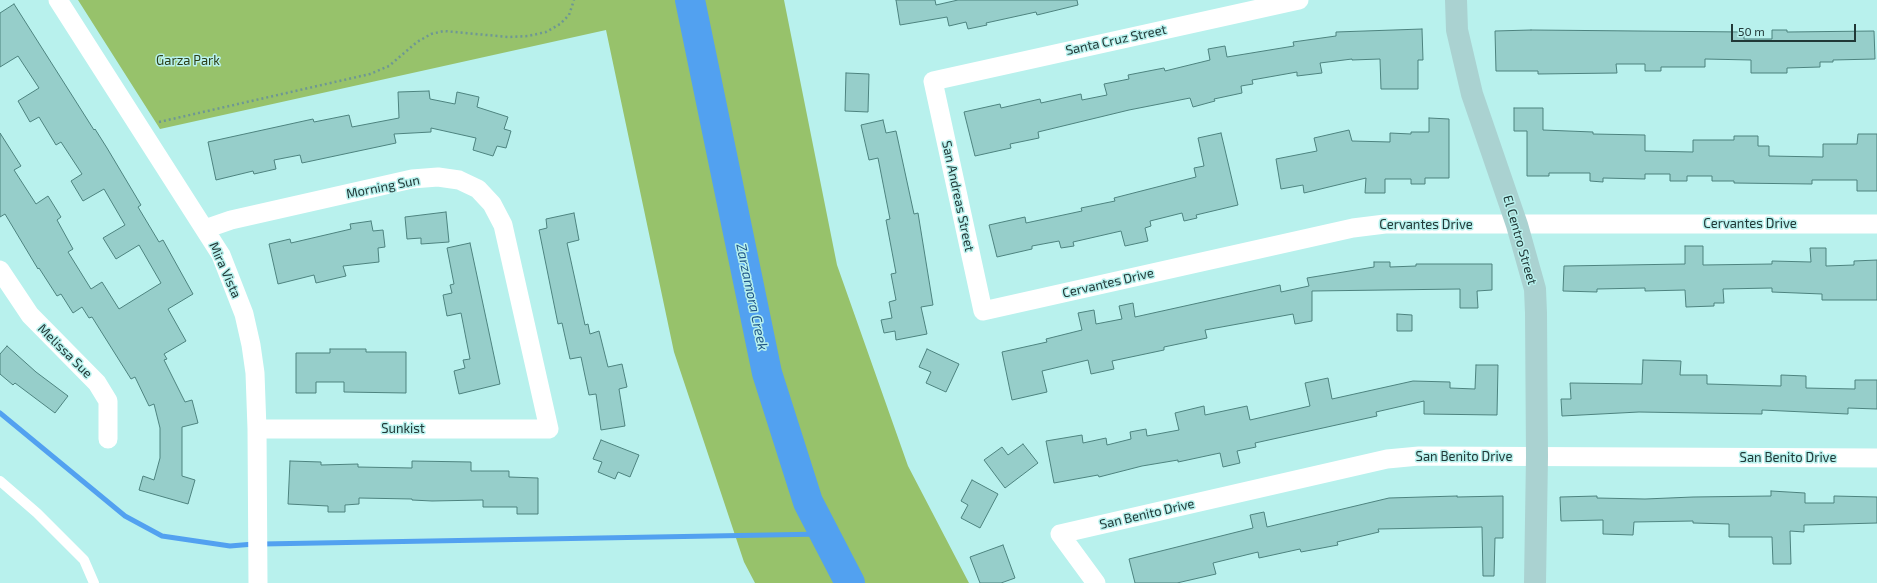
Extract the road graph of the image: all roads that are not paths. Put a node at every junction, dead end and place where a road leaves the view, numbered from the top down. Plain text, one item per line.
1 (58, 0) edge
2 (1299, 0) edge
3 (1456, 0) edge
4 (933, 81) joint
5 (1877, 224) edge
6 (1517, 225) junction
7 (205, 229) junction
8 (0, 270) edge
9 (984, 311) joint
10 (257, 429) junction
11 (549, 429) joint
12 (108, 439) dead end
13 (1537, 457) junction
14 (1877, 458) edge
15 (0, 480) edge
16 (94, 583) edge
17 (258, 583) edge
18 (1096, 583) edge
19 (1535, 583) edge

1 - 7 street, Mira Vista
2 - 4 street, Santa Cruz Street
3 - 6 street, El Centro Street
4 - 9 street, San Andreas Street
5 - 6 street, Cervantes Drive
6 - 9 street, Cervantes Drive
6 - 13 street, El Centro Street
7 - 10 street, Mira Vista
7 - 11 street, Morning Sun
8 - 12 street, Melissa Sue
10 - 11 street, Sunkist
10 - 17 street, Mira Vista
13 - 14 street, San Benito Drive
13 - 18 street, San Benito Drive
13 - 19 street, El Centro Street
15 - 16 lane

